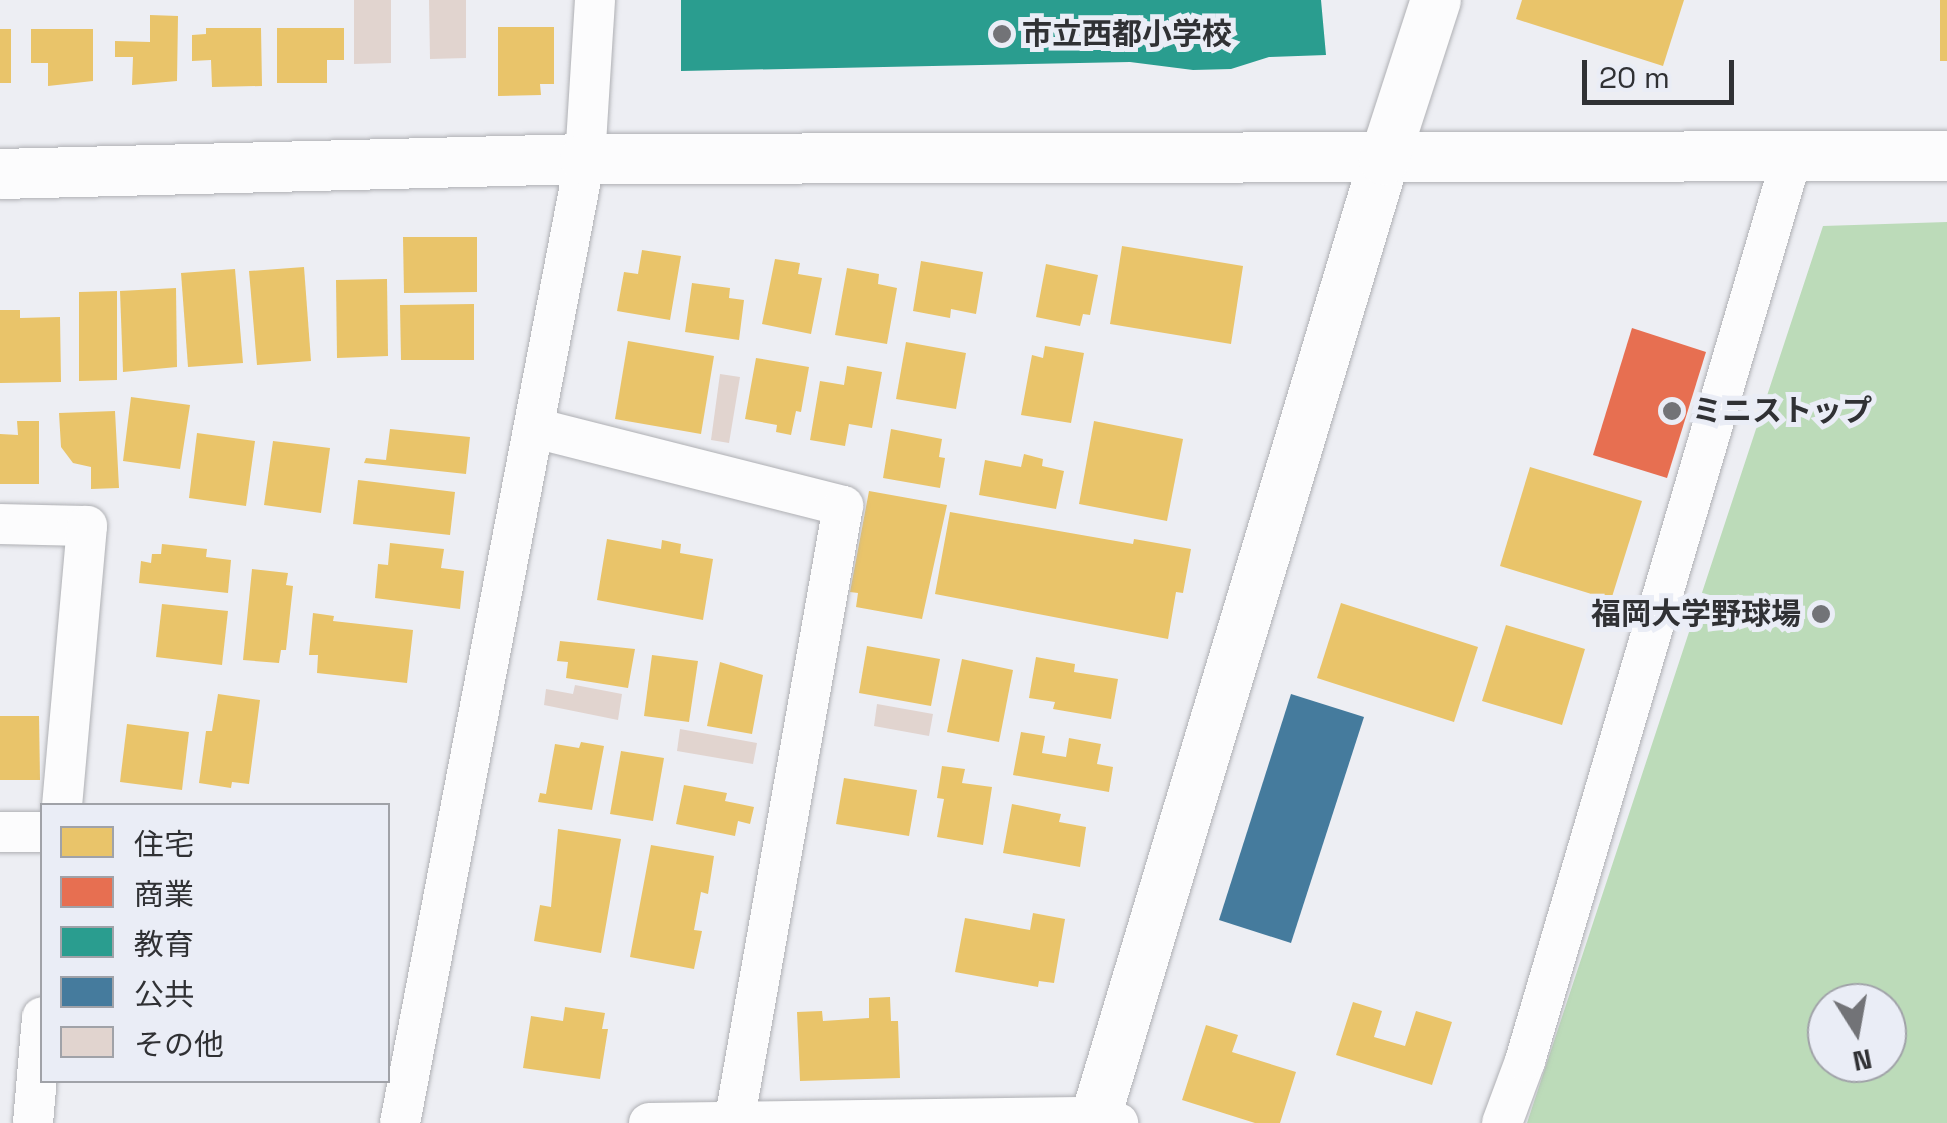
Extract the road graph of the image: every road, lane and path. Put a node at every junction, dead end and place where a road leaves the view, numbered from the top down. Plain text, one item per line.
1 (595, 0) edge
2 (1436, 0) edge
3 (1947, 156) edge
4 (1792, 157) junction
5 (585, 158) junction
6 (1384, 160) junction
7 (0, 174) edge
8 (535, 428) junction
9 (0, 524) edge
10 (62, 803) edge
11 (0, 832) edge
12 (40, 832) edge
13 (40, 1041) edge
14 (1102, 1121) edge
15 (734, 1122) edge
16 (33, 1123) edge
17 (400, 1123) edge
18 (649, 1123) edge
19 (1502, 1123) edge

1 - 5 street
2 - 6 street
3 - 4 street
4 - 6 street
4 - 19 street
5 - 6 street
5 - 7 street
5 - 8 street
6 - 14 street
8 - 15 street
8 - 17 street
9 - 10 street
11 - 12 street
13 - 16 street
14 - 15 street
15 - 18 street

